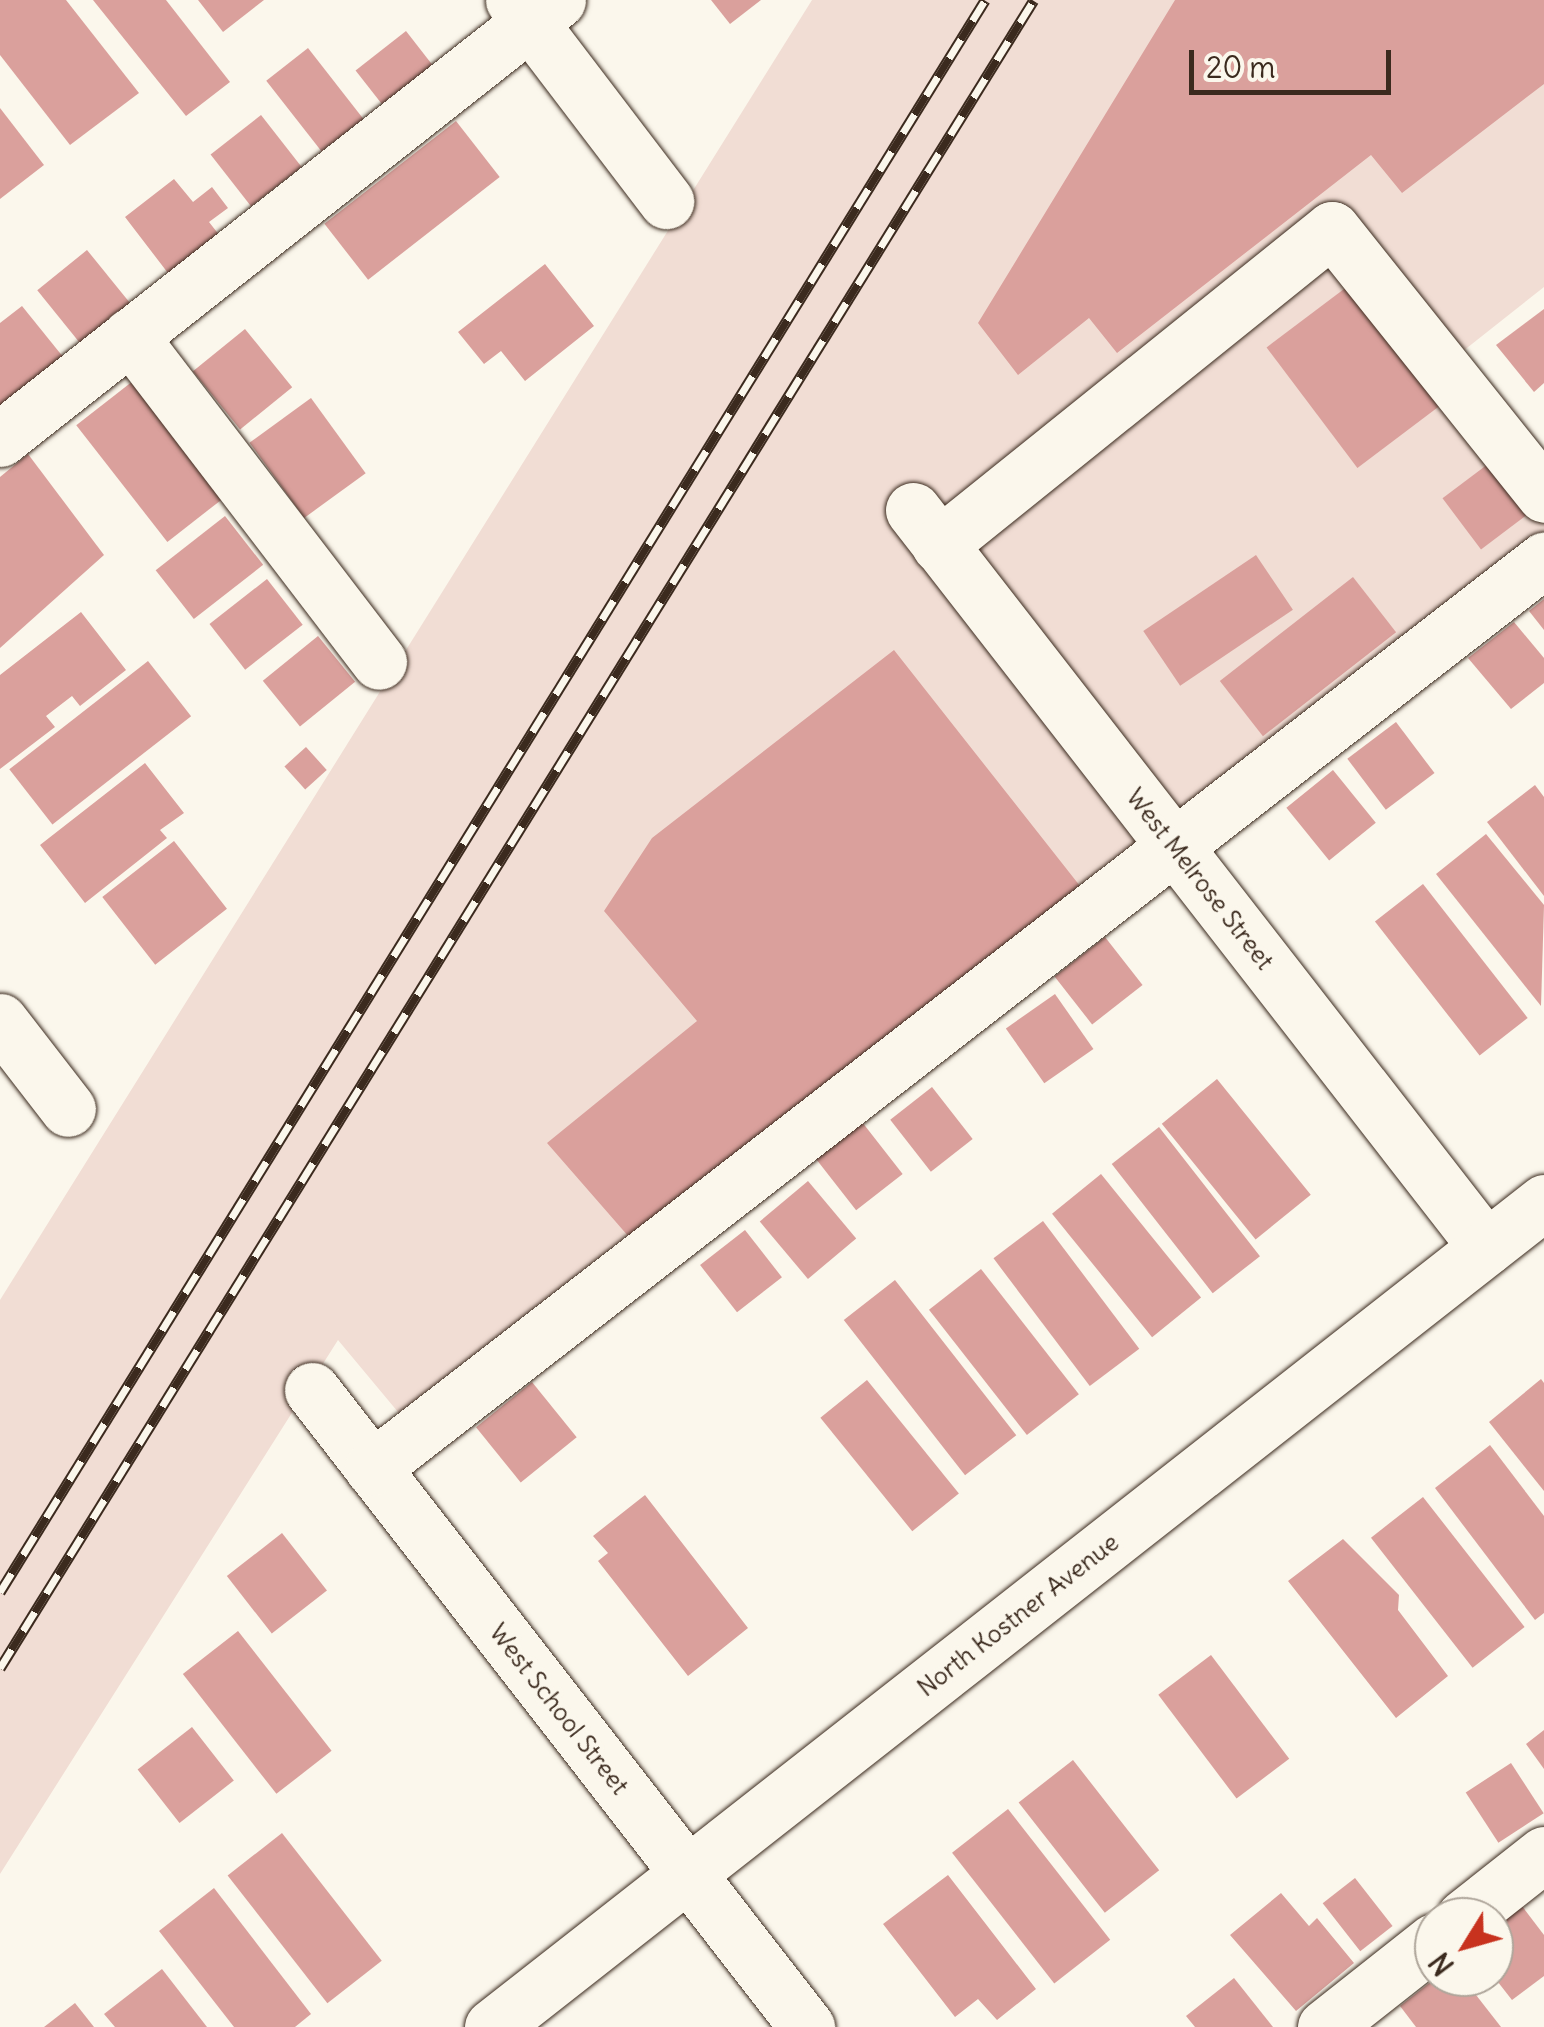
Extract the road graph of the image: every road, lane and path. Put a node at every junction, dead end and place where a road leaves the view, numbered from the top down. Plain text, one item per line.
1 (534, 8) edge
2 (666, 201) dead end
3 (130, 336) junction
4 (0, 439) edge
5 (1544, 495) edge
6 (1544, 560) edge
7 (378, 662) dead end
8 (1176, 848) junction
9 (0, 1021) edge
10 (68, 1108) dead end
11 (1544, 1202) edge
12 (1486, 1247) junction
13 (312, 1390) dead end
14 (372, 1468) junction
15 (1544, 1854) edge
16 (687, 1874) junction
17 (1489, 1897) edge
18 (1414, 1957) edge
19 (492, 2027) edge
20 (807, 2027) edge
21 (1325, 2027) edge

1 - 2 street
1 - 3 street
3 - 4 street
3 - 7 street
5 - 8 street, West Melrose Street
6 - 8 street
8 - 12 street, West Melrose Street
8 - 14 street
9 - 10 street
11 - 12 street, North Kostner Avenue
12 - 16 street, North Kostner Avenue
13 - 14 street, West School Street
14 - 16 street, West School Street
15 - 17 street
16 - 19 street, North Kostner Avenue
16 - 20 street, West School Street
18 - 21 street

